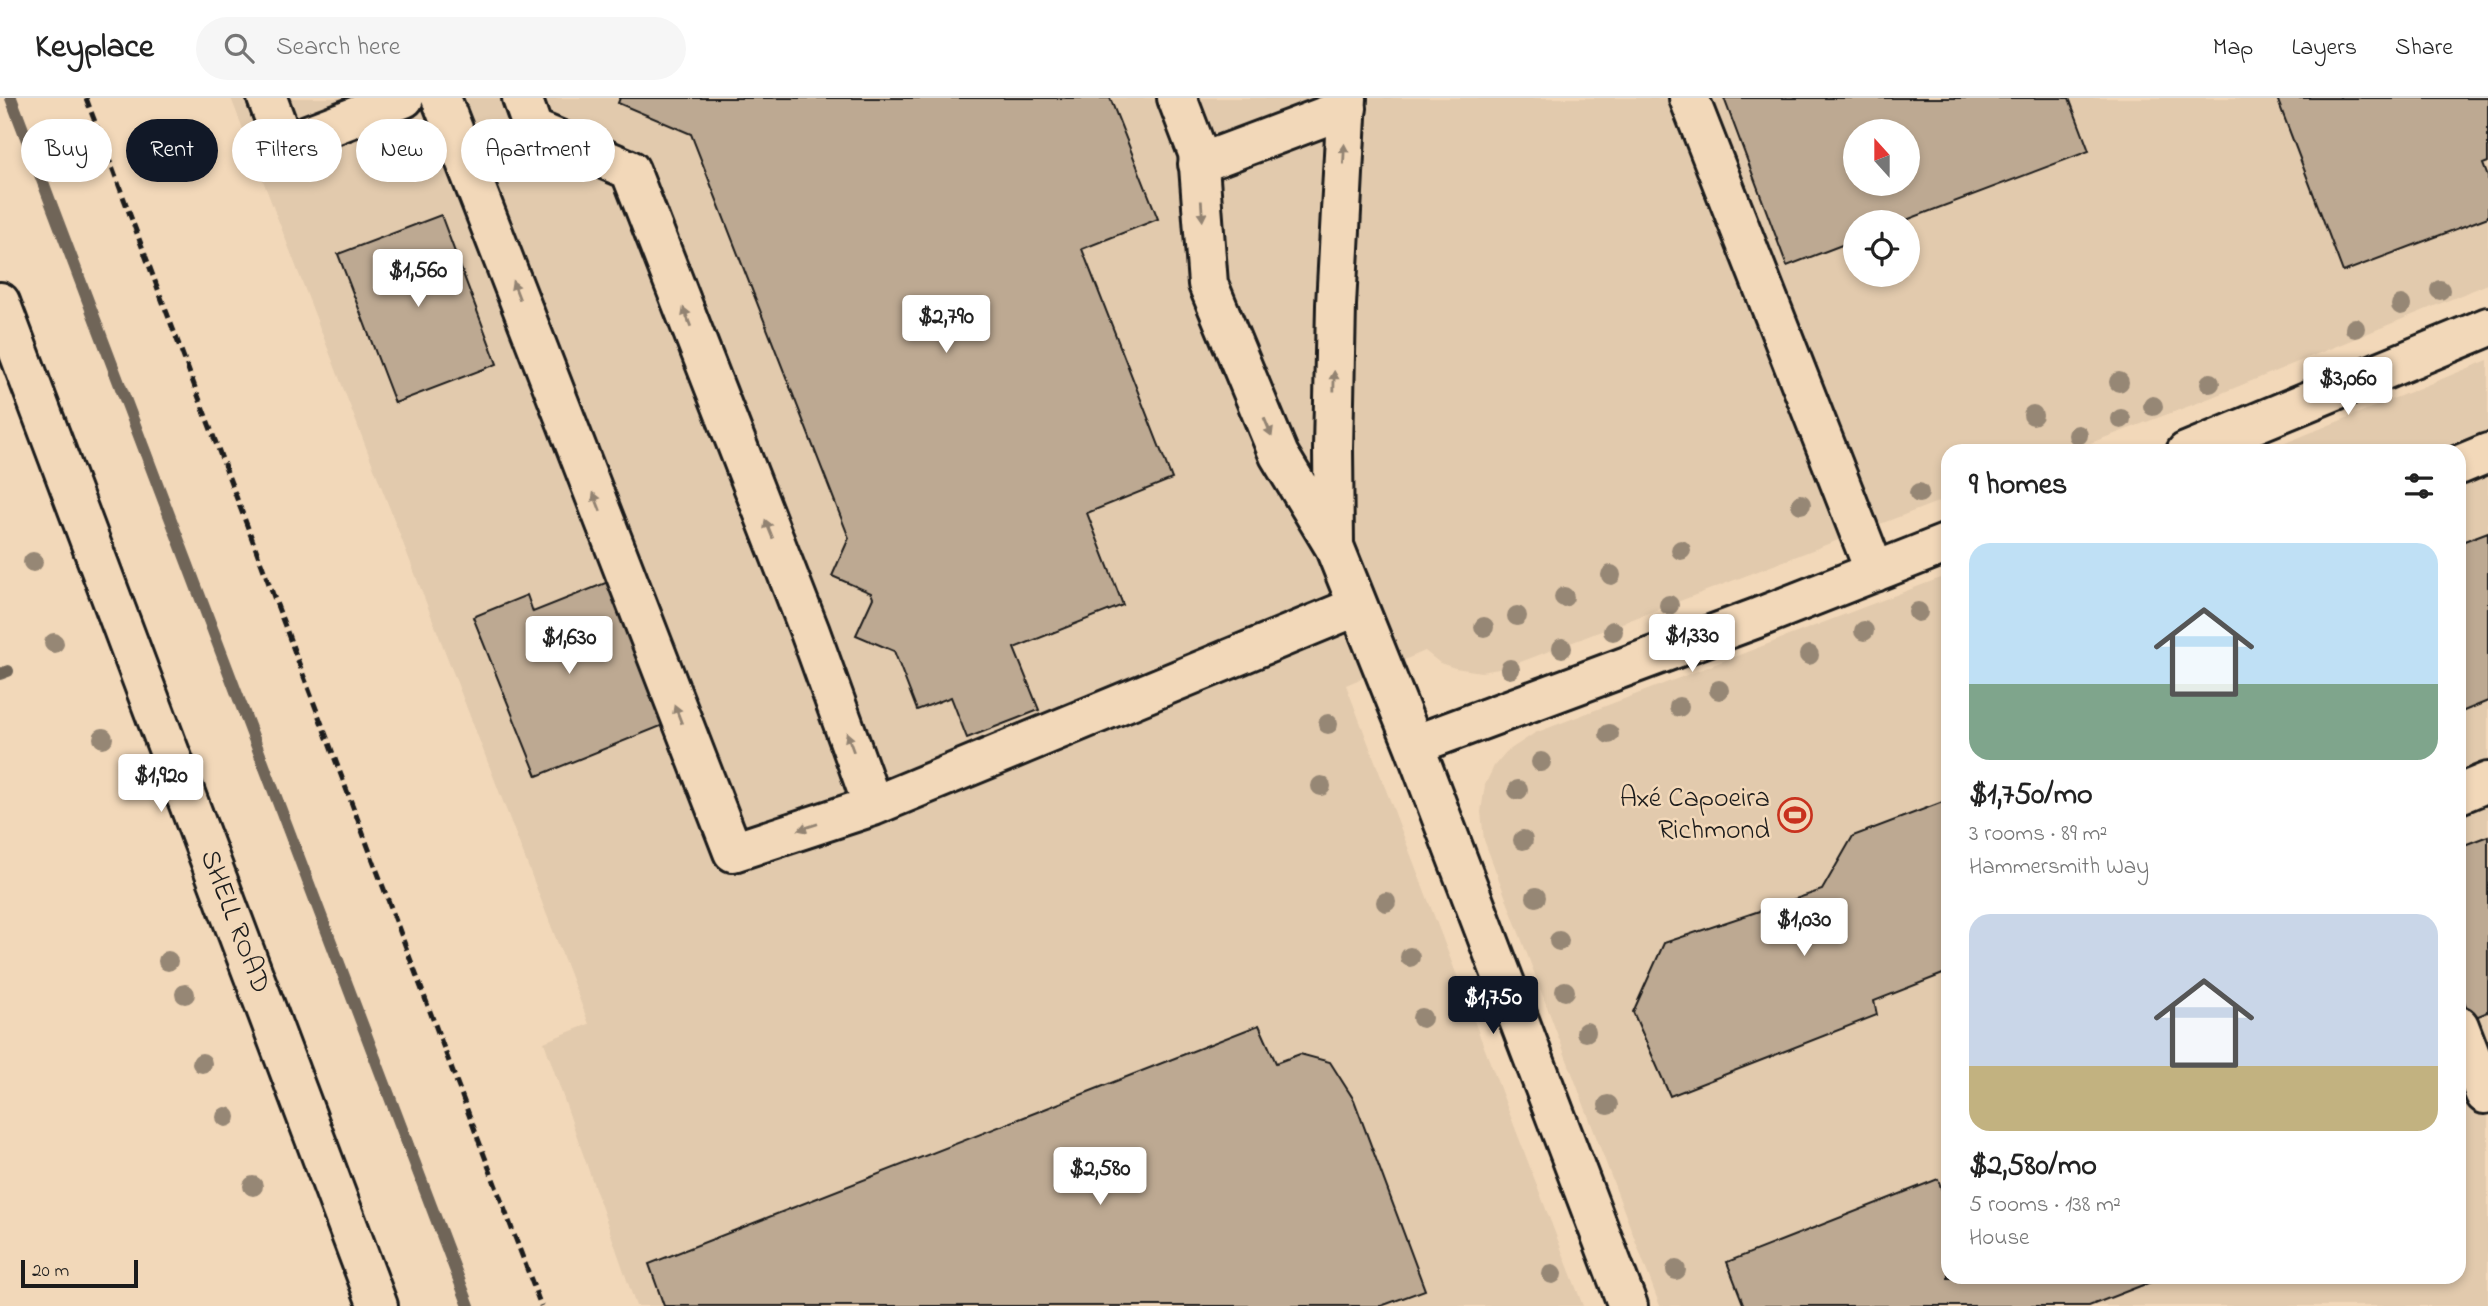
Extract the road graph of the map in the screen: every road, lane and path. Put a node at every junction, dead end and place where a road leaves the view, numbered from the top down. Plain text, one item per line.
1 (267, 98) edge
2 (404, 98) edge
3 (441, 98) edge
4 (522, 98) edge
5 (1177, 98) edge
6 (1689, 98) edge
7 (1347, 103) edge
8 (1198, 164) junction
9 (0, 302) edge
10 (2488, 327) edge
11 (2258, 438) edge
12 (2227, 444) edge
13 (2488, 453) edge
14 (2466, 462) edge
15 (1334, 546) junction
16 (1941, 547) edge
17 (1875, 572) junction
18 (1358, 606) junction
19 (1414, 745) junction
20 (2488, 782) edge
21 (2466, 791) edge
22 (873, 806) junction
23 (2466, 1044) edge
24 (2488, 1093) edge
25 (378, 1306) edge
26 (1628, 1306) edge

1 - 2 street
22 -> 3 street
22 -> 4 street
5 - 8 street
6 - 17 street
7 - 8 street
15 -> 7 street
8 -> 15 street
9 - 25 street, SHELL ROAD
10 - 11 street
11 - 12 street
13 - 14 street
15 - 18 street
16 - 17 street
17 - 19 street
18 - 19 street
18 - 22 street
19 - 26 street
20 - 21 street
23 - 24 street

